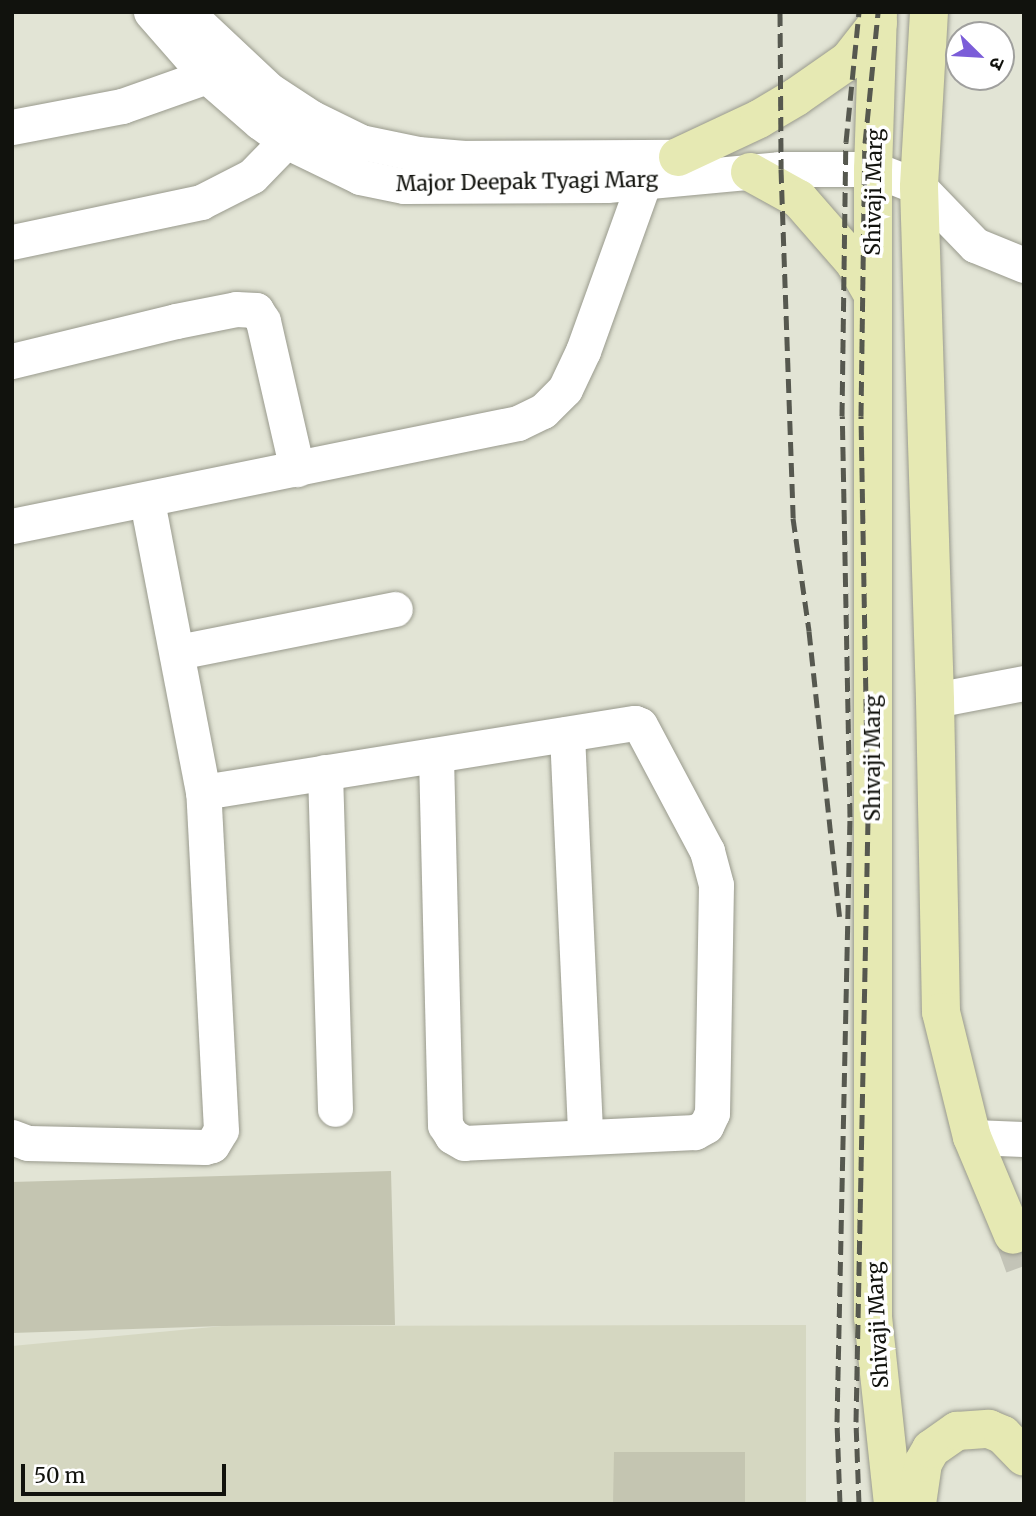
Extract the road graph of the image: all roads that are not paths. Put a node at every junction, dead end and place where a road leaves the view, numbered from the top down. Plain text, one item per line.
1 (151, 12) edge
2 (186, 12) edge
3 (929, 12) edge
4 (878, 18) edge
5 (207, 76) junction
6 (12, 127) edge
7 (286, 141) junction
8 (678, 157) junction
9 (873, 161) junction
10 (920, 169) junction
11 (750, 172) junction
12 (643, 182) junction
13 (12, 242) edge
14 (1024, 265) edge
15 (873, 295) junction
16 (12, 361) edge
17 (297, 469) junction
18 (147, 501) junction
19 (12, 526) edge
20 (395, 609) dead end
21 (178, 652) junction
22 (1024, 683) edge
23 (935, 699) junction
24 (567, 734) junction
25 (436, 755) junction
26 (325, 772) junction
27 (203, 792) junction
28 (335, 1109) dead end
29 (585, 1135) junction
30 (12, 1137) edge
31 (972, 1138) junction
32 (1024, 1139) edge
33 (1013, 1235) tunnel mouth
34 (1024, 1457) edge
35 (893, 1504) edge
36 (917, 1504) edge

1 - 5 street, Major Deepak Tyagi Marg
2 - 8 street, Major Deepak Tyagi Marg
3 - 10 main road
4 - 8 main road
4 - 9 main road, Shivaji Marg
5 - 6 street
5 - 7 street, Major Deepak Tyagi Marg
7 - 12 street, Major Deepak Tyagi Marg
7 - 13 street
8 - 9 street, Major Deepak Tyagi Marg
9 - 10 street, Major Deepak Tyagi Marg
9 - 11 street, Major Deepak Tyagi Marg
9 - 15 main road, Shivaji Marg
10 - 14 street
10 - 23 main road
11 - 12 street, Major Deepak Tyagi Marg
11 - 15 main road
12 - 17 street
15 - 35 main road, Shivaji Marg
16 - 17 street
17 - 18 street
18 - 19 street
18 - 21 street
20 - 21 street
21 - 27 street
22 - 23 street
23 - 31 main road
24 - 25 street
24 - 29 street
24 - 29 street
25 - 26 street
25 - 29 street
26 - 27 street
26 - 28 street
27 - 30 street
31 - 32 street
31 - 33 main road
34 - 36 main road

